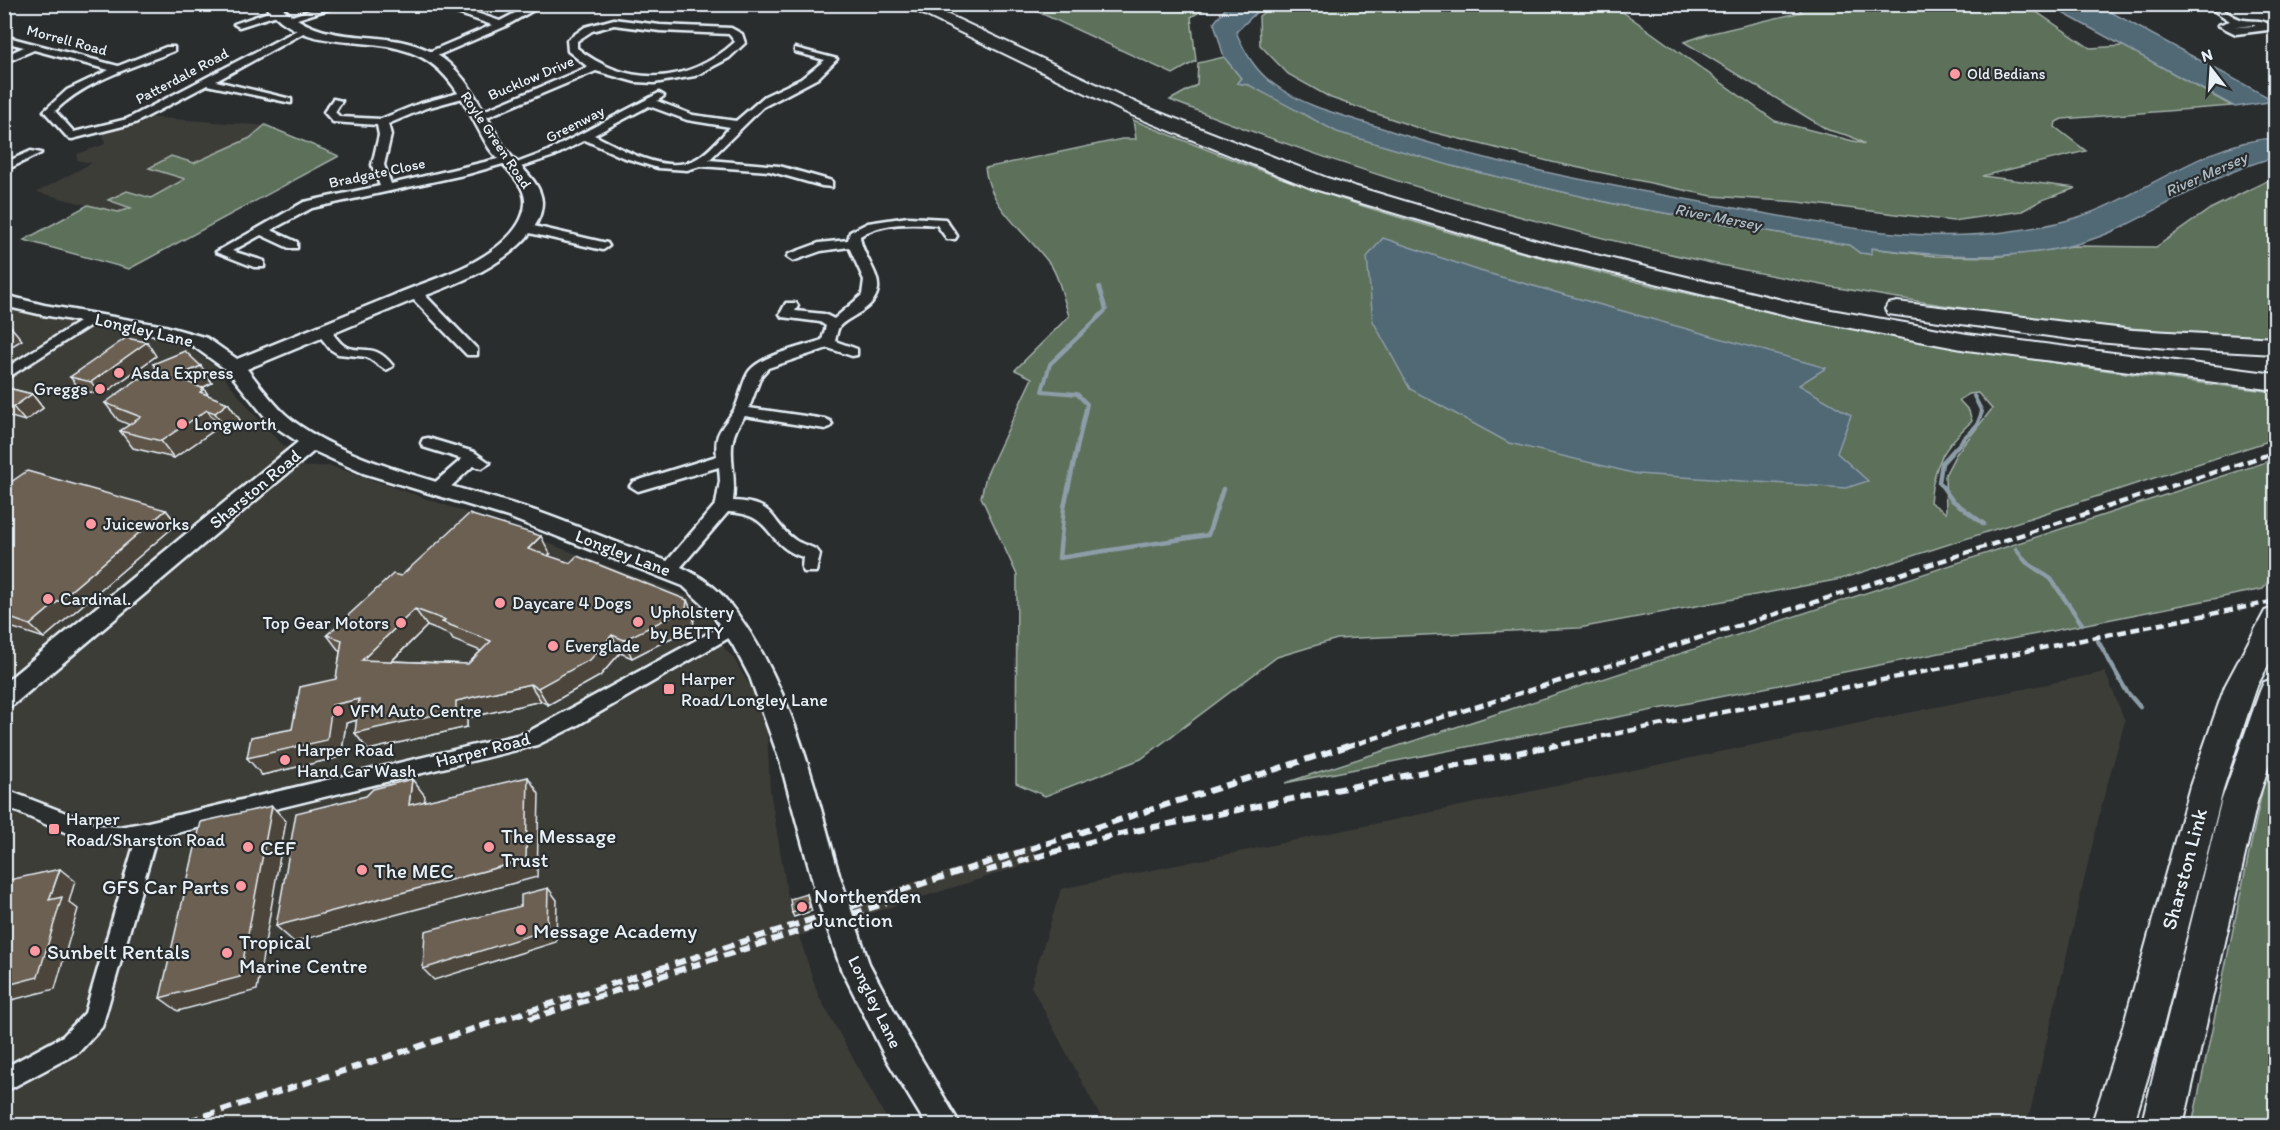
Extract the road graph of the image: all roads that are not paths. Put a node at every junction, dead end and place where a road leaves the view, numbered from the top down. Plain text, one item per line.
1 (540, 4) edge
2 (910, 4) edge
3 (940, 4) edge
4 (2208, 4) edge
5 (343, 6) edge
6 (445, 6) dead end
7 (278, 12) edge
8 (2240, 23) dead end
9 (239, 24) dead end
10 (501, 25) junction
11 (302, 31) junction
12 (4, 39) edge
13 (34, 46) junction
14 (170, 49) dead end
15 (799, 50) dead end
16 (428, 56) junction
17 (4, 60) edge
18 (596, 67) junction
19 (121, 70) junction
20 (204, 81) junction
21 (466, 94) junction
22 (287, 101) dead end
23 (318, 109) dead end
24 (478, 117) junction
25 (382, 122) junction
26 (737, 125) junction
27 (72, 136) joint
28 (586, 136) junction
29 (34, 153) dead end
30 (699, 162) junction
31 (509, 164) junction
32 (4, 168) edge
33 (828, 184) dead end
34 (386, 187) junction
35 (525, 228) junction
36 (261, 230) junction
37 (951, 236) dead end
38 (853, 243) junction
39 (293, 245) dead end
40 (603, 246) dead end
41 (793, 257) dead end
42 (259, 264) dead end
43 (416, 294) junction
44 (1805, 297) junction
45 (4, 300) edge
46 (791, 306) dead end
47 (92, 318) junction
48 (833, 325) junction
49 (322, 330) junction
50 (828, 343) junction
51 (385, 345) dead end
52 (2276, 345) edge
53 (472, 352) dead end
54 (852, 352) dead end
55 (371, 353) junction
56 (386, 366) dead end
57 (2276, 366) edge
58 (235, 367) junction
59 (4, 375) edge
60 (2276, 382) edge
61 (741, 411) junction
62 (825, 424) dead end
63 (312, 442) junction
64 (428, 443) dead end
65 (726, 459) junction
66 (638, 486) dead end
67 (438, 489) junction
68 (724, 506) junction
69 (810, 568) dead end
70 (668, 571) junction
71 (2276, 619) edge
72 (733, 627) junction
73 (2276, 691) edge
74 (4, 698) edge
75 (4, 797) edge
76 (147, 831) junction
77 (4, 1081) edge
78 (945, 1125) edge
79 (2112, 1125) edge
80 (2162, 1125) edge

1 - 10 street
2 - 60 highway
3 - 44 highway
4 - 8 street
5 - 7 street
6 - 10 street
7 - 9 street
7 - 11 main road, Royle Green Road
10 - 16 street
11 - 16 main road, Royle Green Road
11 - 20 street, Patterdale Road
12 - 13 street, Morrell Road
13 - 17 street
13 - 19 street, Morrell Road
14 - 19 street, Morrell Road
15 - 26 street
16 - 21 main road, Royle Green Road
18 - 18 street, Bucklow Drive
18 - 24 street, Bucklow Drive
19 - 27 street, Morrell Road
20 - 22 street
20 - 27 street, Patterdale Road
21 - 24 main road, Royle Green Road
21 - 25 street
23 - 25 street
24 - 31 main road, Royle Green Road
25 - 34 street
26 - 28 street, Greenway
26 - 30 street
28 - 30 street
28 - 31 street, Greenway
29 - 32 street
30 - 33 street
31 - 34 street, Bradgate Close
31 - 35 main road, Royle Green Road
34 - 36 street, Bradgate Close
35 - 40 street
35 - 43 main road, Royle Green Road
36 - 39 street
36 - 42 street, Bradgate Close
37 - 38 street
38 - 41 street
38 - 48 street
43 - 49 main road, Royle Green Road
43 - 53 street
44 - 52 highway
44 - 57 highway
45 - 47 main road, Longley Lane
46 - 48 street
47 - 58 main road, Longley Lane
47 - 59 street
48 - 50 street
49 - 55 street
49 - 58 main road, Royle Green Road
50 - 54 street
50 - 61 street
51 - 55 street
55 - 56 street
58 - 63 main road, Longley Lane
61 - 62 street
61 - 65 street
63 - 67 main road, Longley Lane
63 - 74 main road, Sharston Road
64 - 67 street
65 - 66 street
65 - 68 street
67 - 70 main road, Longley Lane
68 - 69 street
68 - 70 street
70 - 72 main road, Longley Lane
71 - 79 highway, Sharston Link
72 - 76 street, Harper Road
72 - 78 main road, Longley Lane, bridge
73 - 80 highway, Sharston Link
75 - 76 street, Harper Road
76 - 77 street

